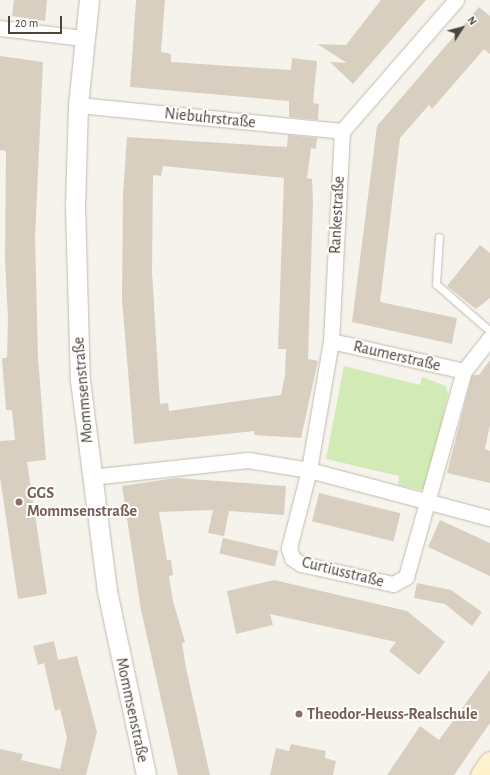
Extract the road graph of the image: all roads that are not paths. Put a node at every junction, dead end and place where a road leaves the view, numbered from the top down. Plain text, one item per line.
1 (88, 0) edge
2 (456, 0) edge
3 (0, 28) edge
4 (83, 38) junction
5 (78, 105) junction
6 (342, 131) junction
7 (439, 237) dead end
8 (490, 331) edge
9 (490, 338) edge
10 (330, 340) junction
11 (464, 371) junction
12 (309, 470) junction
13 (91, 477) junction
14 (426, 502) junction
15 (490, 518) edge
16 (490, 762) edge
17 (146, 775) edge
18 (481, 775) edge

1 - 4 street, Mommsenstraße
2 - 6 street
3 - 4 street
4 - 5 street, Mommsenstraße
5 - 6 street, Niebuhrstraße
5 - 13 street, Mommsenstraße
6 - 10 street, Rankestraße
7 - 8 lane
9 - 11 street, Raumerstraße
10 - 11 street, Raumerstraße
10 - 12 street, Rankestraße
11 - 14 street, Raumerstraße
12 - 13 street
12 - 14 street
12 - 14 street, Curtiusstraße
13 - 17 street, Mommsenstraße
14 - 15 street
16 - 18 main road

